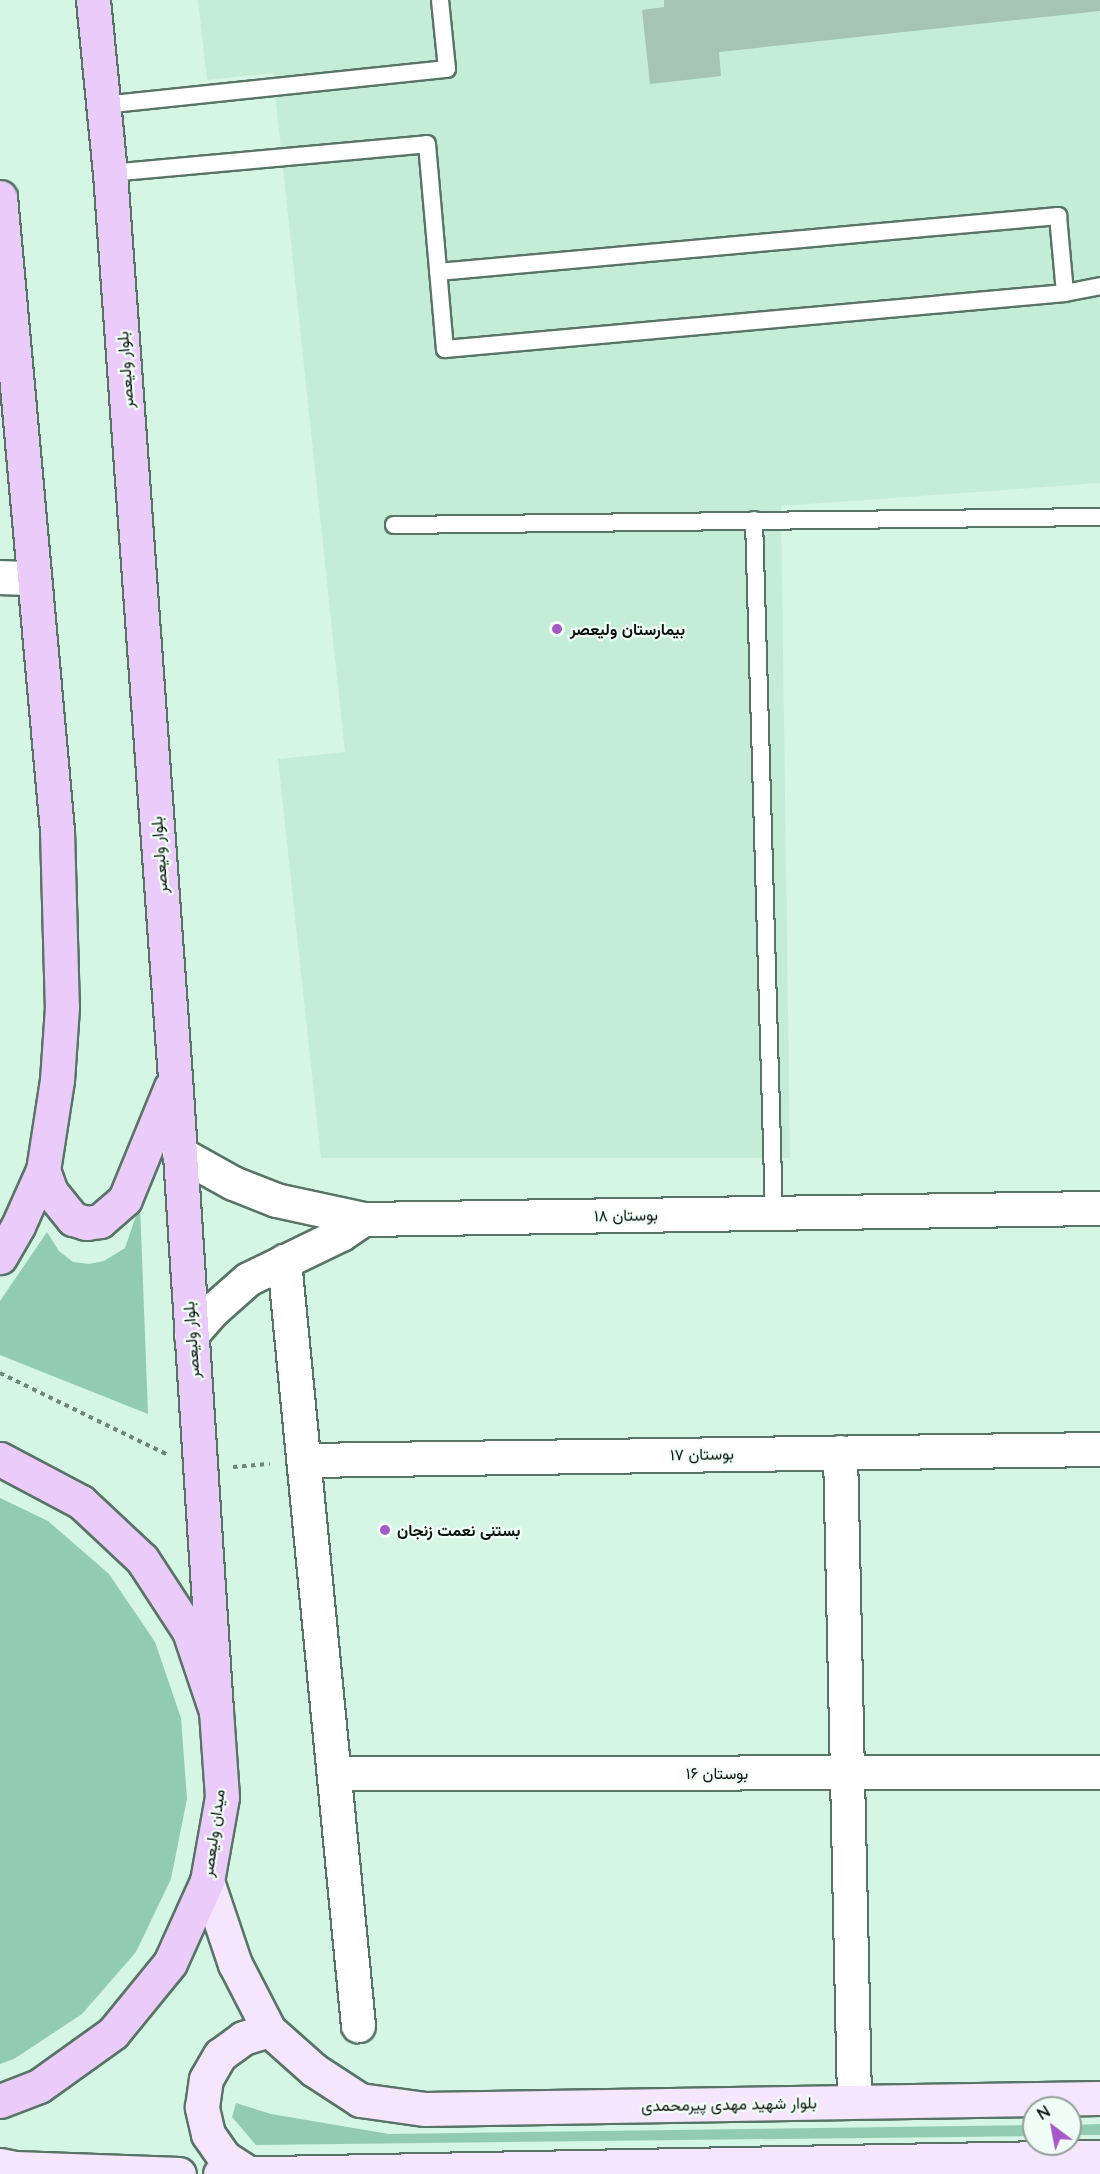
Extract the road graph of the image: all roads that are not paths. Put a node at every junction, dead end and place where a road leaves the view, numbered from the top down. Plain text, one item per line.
1 (93, 0) edge
2 (440, 0) edge
3 (104, 105) junction
4 (110, 173) junction
5 (0, 197) edge
6 (438, 272) junction
7 (1100, 286) edge
8 (1065, 293) junction
9 (1100, 516) edge
10 (754, 520) junction
11 (394, 525) dead end
12 (0, 577) edge
13 (34, 578) junction
14 (175, 1077) junction
15 (179, 1153) junction
16 (43, 1170) junction
17 (1100, 1208) edge
18 (774, 1213) junction
19 (363, 1219) junction
20 (0, 1257) edge
21 (284, 1261) junction
22 (191, 1335) junction
23 (1100, 1449) edge
24 (840, 1452) junction
25 (0, 1459) edge
26 (304, 1460) junction
27 (216, 1711) junction
28 (847, 1772) junction
29 (1100, 1772) edge
30 (334, 1773) junction
31 (207, 1881) junction
32 (358, 2025) dead end
33 (269, 2030) junction
34 (1100, 2098) edge
35 (0, 2101) edge
36 (854, 2101) junction
37 (1100, 2157) edge
38 (0, 2165) edge
39 (810, 2169) edge
40 (234, 2173) edge
41 (179, 2174) edge

1 - 3 main road, بلوار ولیعصر
2 - 3 lane
3 - 4 main road, بلوار ولیعصر
4 - 6 lane
4 - 14 main road, بلوار ولیعصر
5 - 13 main road
6 - 8 lane
6 - 8 lane
7 - 8 lane
9 - 10 lane
10 - 11 lane
10 - 18 lane
12 - 13 street
13 - 16 main road
14 - 15 main road, بلوار ولیعصر
14 - 16 main road
15 - 19 street, بوستان ۱۸
15 - 22 main road, بلوار ولیعصر
16 - 20 main road
17 - 18 street, بوستان ۱۸
18 - 19 street, بوستان ۱۸
19 - 21 street
21 - 22 street
21 - 26 street
22 - 27 main road, بلوار ولیعصر
23 - 24 street, بوستان ۱۷
24 - 26 street, بوستان ۱۷
24 - 28 street
25 - 27 main road, میدان ولیعصر
26 - 30 street
27 - 31 main road, میدان ولیعصر
28 - 29 street, بوستان ۱۶
28 - 30 street, بوستان ۱۶
28 - 36 street
30 - 32 street
31 - 33 main road
31 - 35 main road, میدان ولیعصر
33 - 36 main road, بلوار شهید مهدی پیرمحمدی
33 - 40 main road
34 - 36 main road, بلوار شهید مهدی پیرمحمدی
37 - 39 main road
38 - 41 main road
39 - 40 main road

